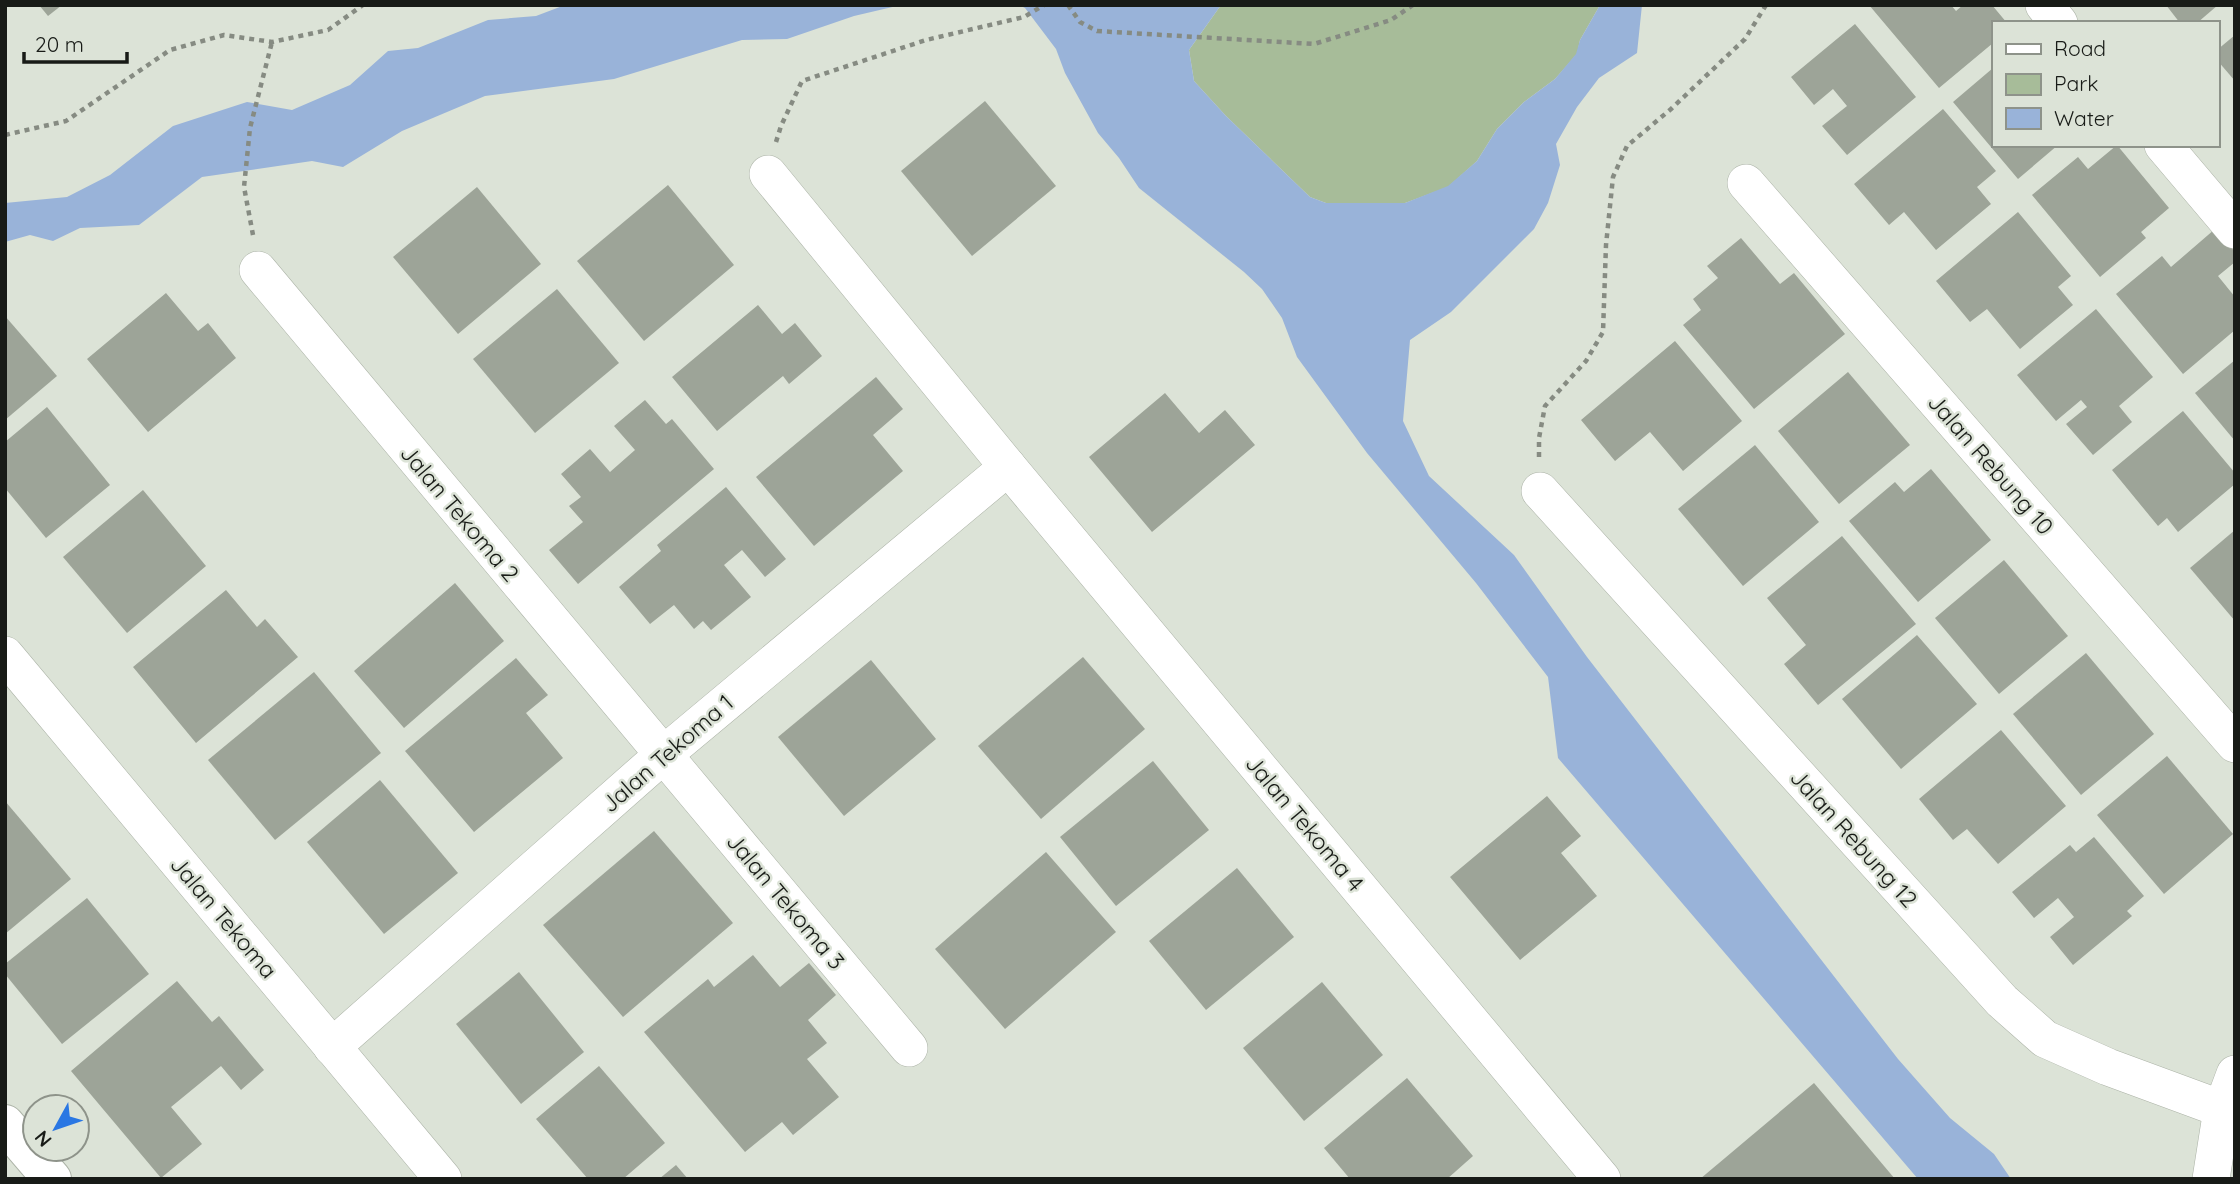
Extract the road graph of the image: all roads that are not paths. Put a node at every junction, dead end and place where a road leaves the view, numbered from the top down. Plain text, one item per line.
1 (2044, 5) edge
2 (2057, 21) edge
3 (2165, 147) edge
4 (768, 174) road end
5 (1746, 183) dead end
6 (2235, 230) edge
7 (258, 271) dead end
8 (1008, 467) junction
9 (1539, 491) road end
10 (5, 655) edge
11 (2235, 744) edge
12 (663, 755) junction
13 (332, 1047) junction
14 (909, 1048) dead end
15 (2235, 1074) edge
16 (2222, 1109) junction
17 (5, 1124) edge
18 (52, 1179) edge
19 (443, 1179) edge
20 (1602, 1179) edge
21 (2211, 1179) edge

1 - 2 street
3 - 6 street
4 - 8 street, Jalan Tekoma 4
5 - 11 street, Jalan Rebung 10
7 - 12 street, Jalan Tekoma 2
8 - 12 street, Jalan Tekoma 1
8 - 20 street, Jalan Tekoma 4
9 - 16 street, Jalan Rebung 12
10 - 13 street, Jalan Tekoma
12 - 13 street, Jalan Tekoma 1
12 - 14 street, Jalan Tekoma 3
13 - 19 street, Jalan Tekoma
15 - 16 street
16 - 21 street
17 - 18 main road

